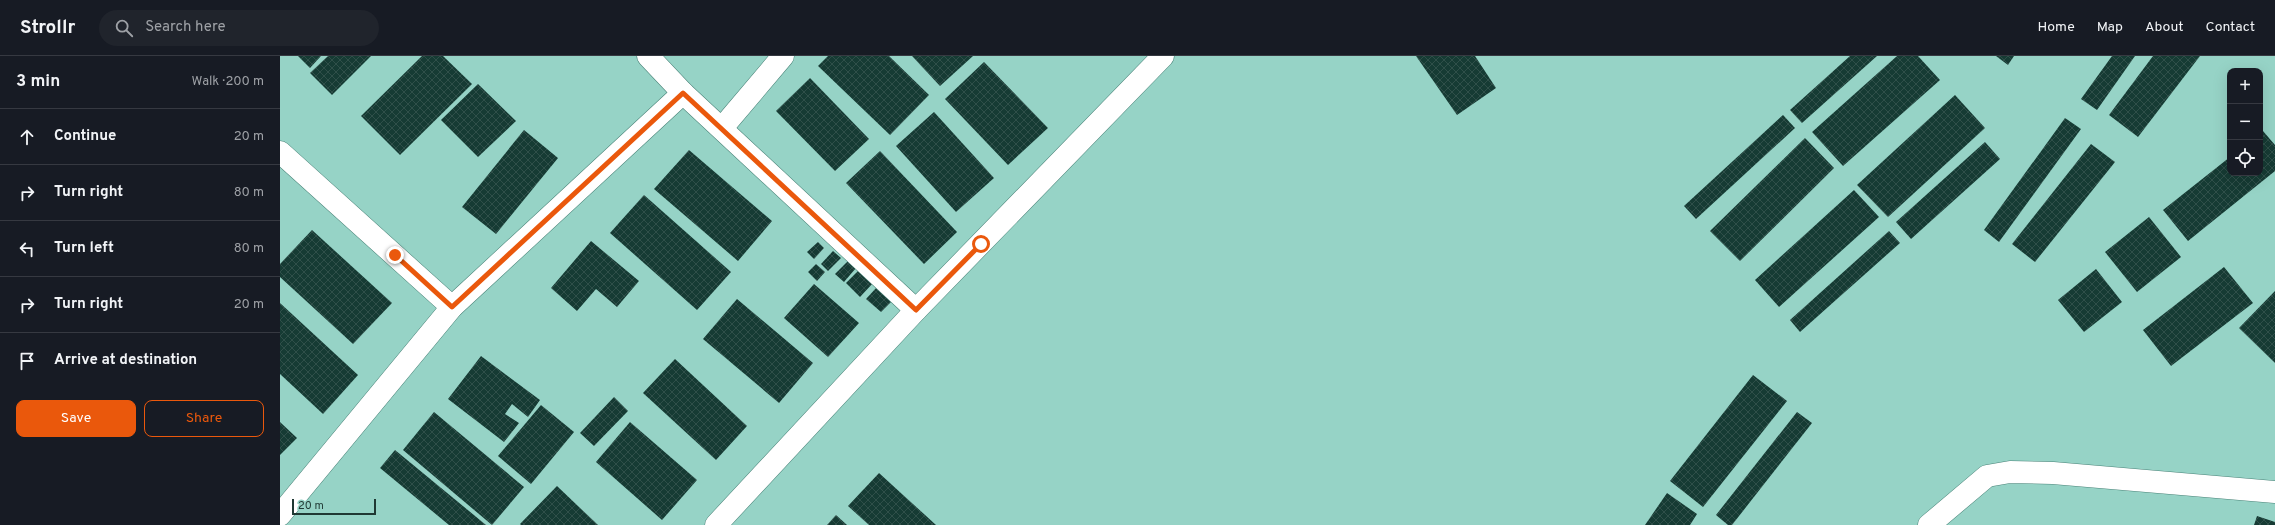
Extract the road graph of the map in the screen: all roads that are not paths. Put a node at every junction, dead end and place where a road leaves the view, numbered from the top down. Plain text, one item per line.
1 (648, 56) edge
2 (783, 56) edge
3 (1163, 56) edge
4 (683, 93) junction
5 (722, 128) junction
6 (280, 152) edge
7 (452, 307) junction
8 (916, 310) junction
9 (2275, 492) edge
10 (280, 515) edge
11 (716, 525) edge
12 (1929, 525) edge

1 - 4 street
2 - 5 street
3 - 8 street
4 - 5 street
4 - 7 street
5 - 8 street
6 - 7 street
7 - 10 street
8 - 11 street
9 - 12 street

